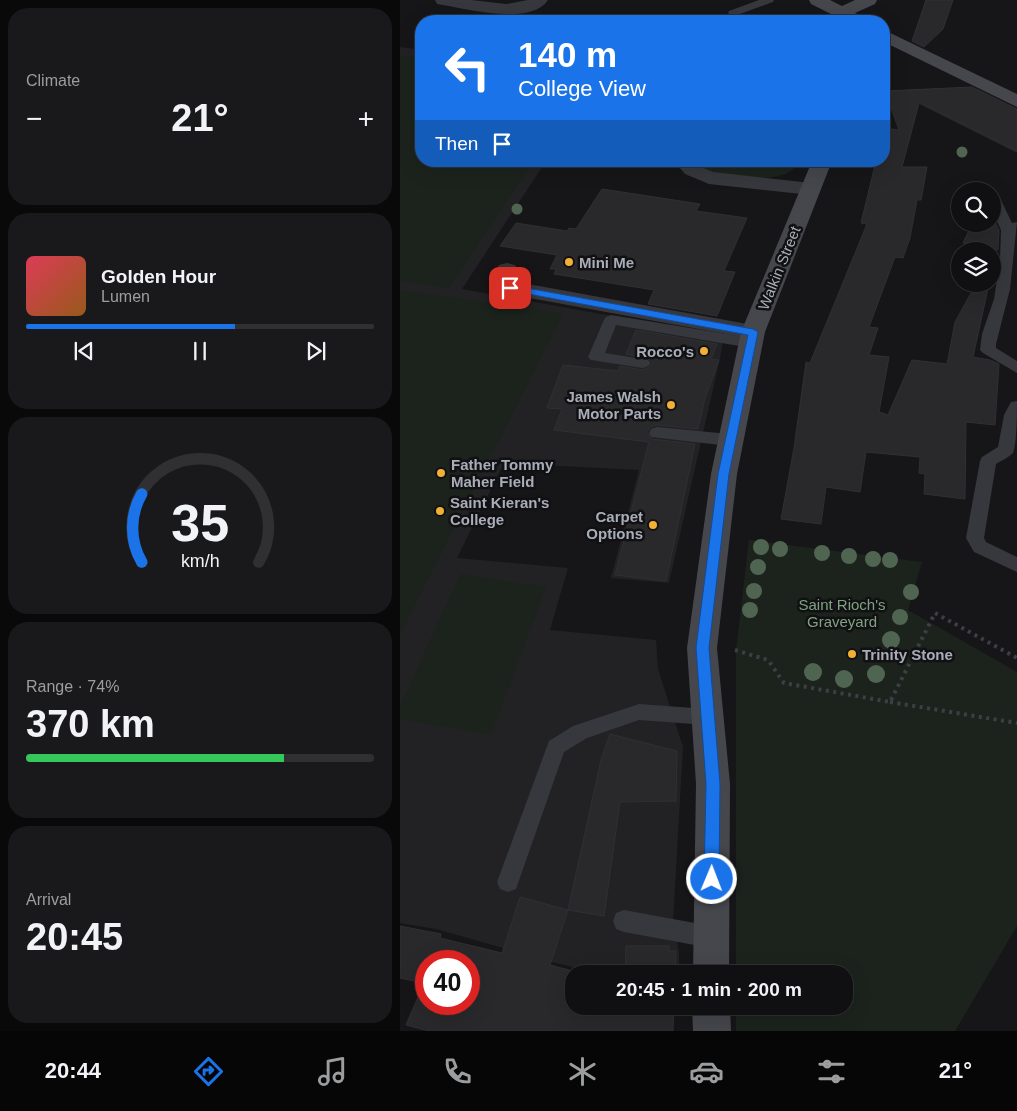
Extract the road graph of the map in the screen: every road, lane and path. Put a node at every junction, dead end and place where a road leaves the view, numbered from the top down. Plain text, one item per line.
1 (443, 0) edge
2 (540, 0) edge
3 (769, 0) edge
4 (817, 0) edge
5 (869, 0) edge
6 (842, 12) junction
7 (733, 13) dead end
8 (847, 15) edge
9 (890, 38) edge
10 (904, 46) junction
11 (890, 52) edge
12 (1017, 101) edge
13 (689, 167) edge
14 (820, 167) edge
15 (811, 189) junction
16 (1001, 210) edge
17 (1013, 228) edge
18 (507, 270) dead end
19 (752, 338) junction
20 (643, 362) dead end
21 (1017, 368) edge
22 (1017, 406) edge
23 (658, 433) dead end
24 (729, 440) junction
25 (1017, 565) edge
26 (731, 650) dead end
27 (1017, 658) edge
28 (890, 702) junction
29 (707, 717) junction
30 (1017, 723) edge
31 (508, 882) dead end
32 (624, 921) dead end
33 (711, 937) junction
34 (711, 965) edge
35 (711, 1015) edge
36 (712, 1031) edge

1 - 2 street
3 - 7 lane
4 - 6 street
5 - 6 street
6 - 8 street
9 - 10 street
10 - 11 street
10 - 12 street
13 - 15 street
14 - 15 street, Walkin Street
15 - 19 street, Walkin Street
16 - 17 lane
17 - 21 lane
18 - 19 street
19 - 20 lane
19 - 24 street, Walkin Street
22 - 25 lane
23 - 24 lane
24 - 29 street, Walkin Street
26 - 28 path
27 - 28 path
28 - 30 path
29 - 31 lane
29 - 33 street, Walkin Street
32 - 33 lane
33 - 34 street, Walkin Street
35 - 36 street

